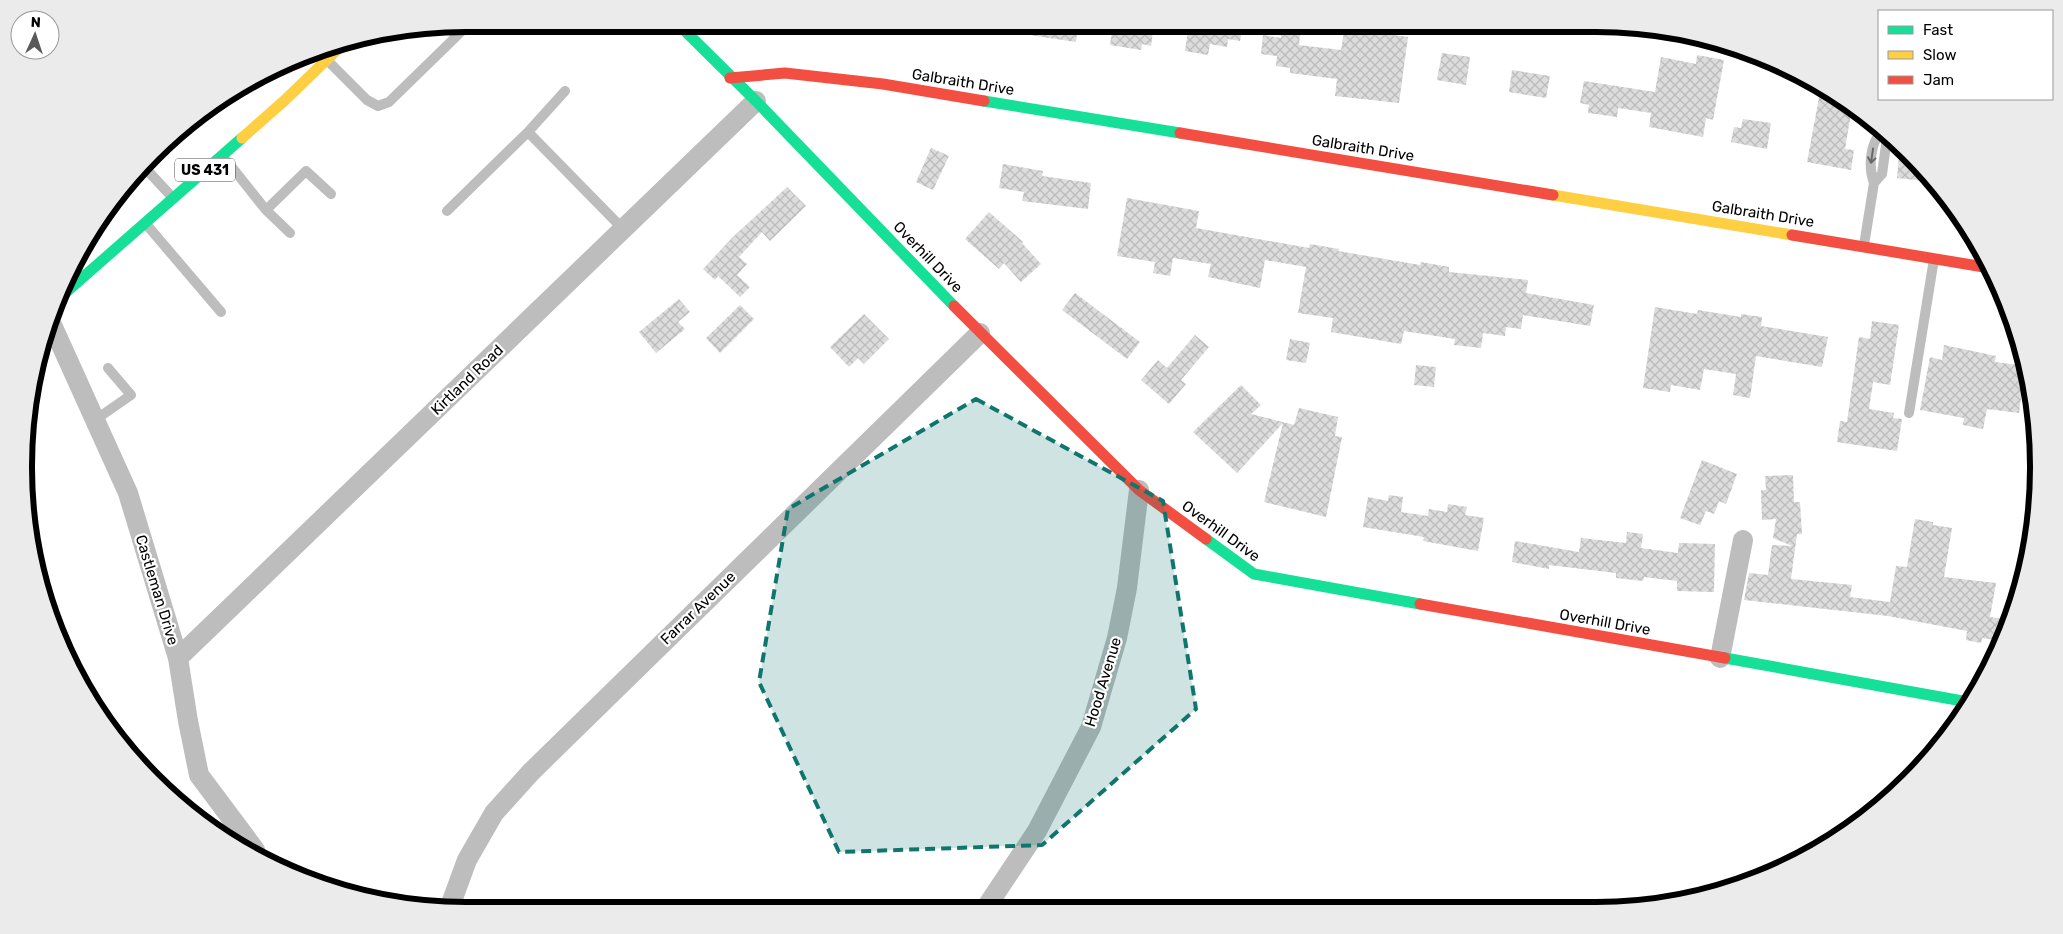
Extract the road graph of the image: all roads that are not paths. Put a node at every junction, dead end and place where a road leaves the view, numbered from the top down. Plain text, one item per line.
1 (461, 32) edge
2 (686, 32) edge
3 (333, 54) edge
4 (327, 60) junction
5 (730, 78) junction
6 (565, 91) dead end
7 (756, 101) junction
8 (528, 132) junction
9 (1878, 137) edge
10 (222, 155) junction
11 (149, 172) edge
12 (331, 194) dead end
13 (173, 199) junction
14 (266, 210) junction
15 (447, 211) dead end
16 (145, 223) junction
17 (623, 229) junction
18 (290, 233) dead end
19 (1864, 246) junction
20 (1934, 258) junction
21 (1981, 266) edge
22 (72, 287) edge
23 (221, 312) dead end
24 (54, 332) edge
25 (980, 333) junction
26 (108, 368) dead end
27 (1909, 413) dead end
28 (95, 420) junction
29 (1139, 490) junction
30 (1743, 540) dead end
31 (178, 658) junction
32 (1720, 658) junction
33 (1961, 701) edge
34 (250, 843) edge
35 (451, 901) edge
36 (990, 902) edge

1 - 4 lane
2 - 5 street, Overhill Drive
3 - 4 street, US 431
4 - 10 street, US 431
5 - 7 street, Overhill Drive
5 - 19 street, Galbraith Drive
6 - 8 lane
7 - 17 street, Kirtland Road
7 - 25 street, Overhill Drive
8 - 15 lane
8 - 17 lane
9 - 19 lane
10 - 13 street, US 431
10 - 14 lane
11 - 13 lane
12 - 14 lane
13 - 16 street, US 431
14 - 18 lane
16 - 22 street, US 431
16 - 23 lane
17 - 31 street, Kirtland Road
19 - 20 street, Galbraith Drive
20 - 21 street, Galbraith Drive
20 - 27 lane
24 - 28 street, Castleman Drive
25 - 29 street, Overhill Drive
25 - 35 street, Farrar Avenue
26 - 28 lane
28 - 31 street, Castleman Drive
29 - 32 street, Overhill Drive
29 - 36 street, Hood Avenue
30 - 32 street
31 - 34 street, Castleman Drive
32 - 33 street, Overhill Drive

